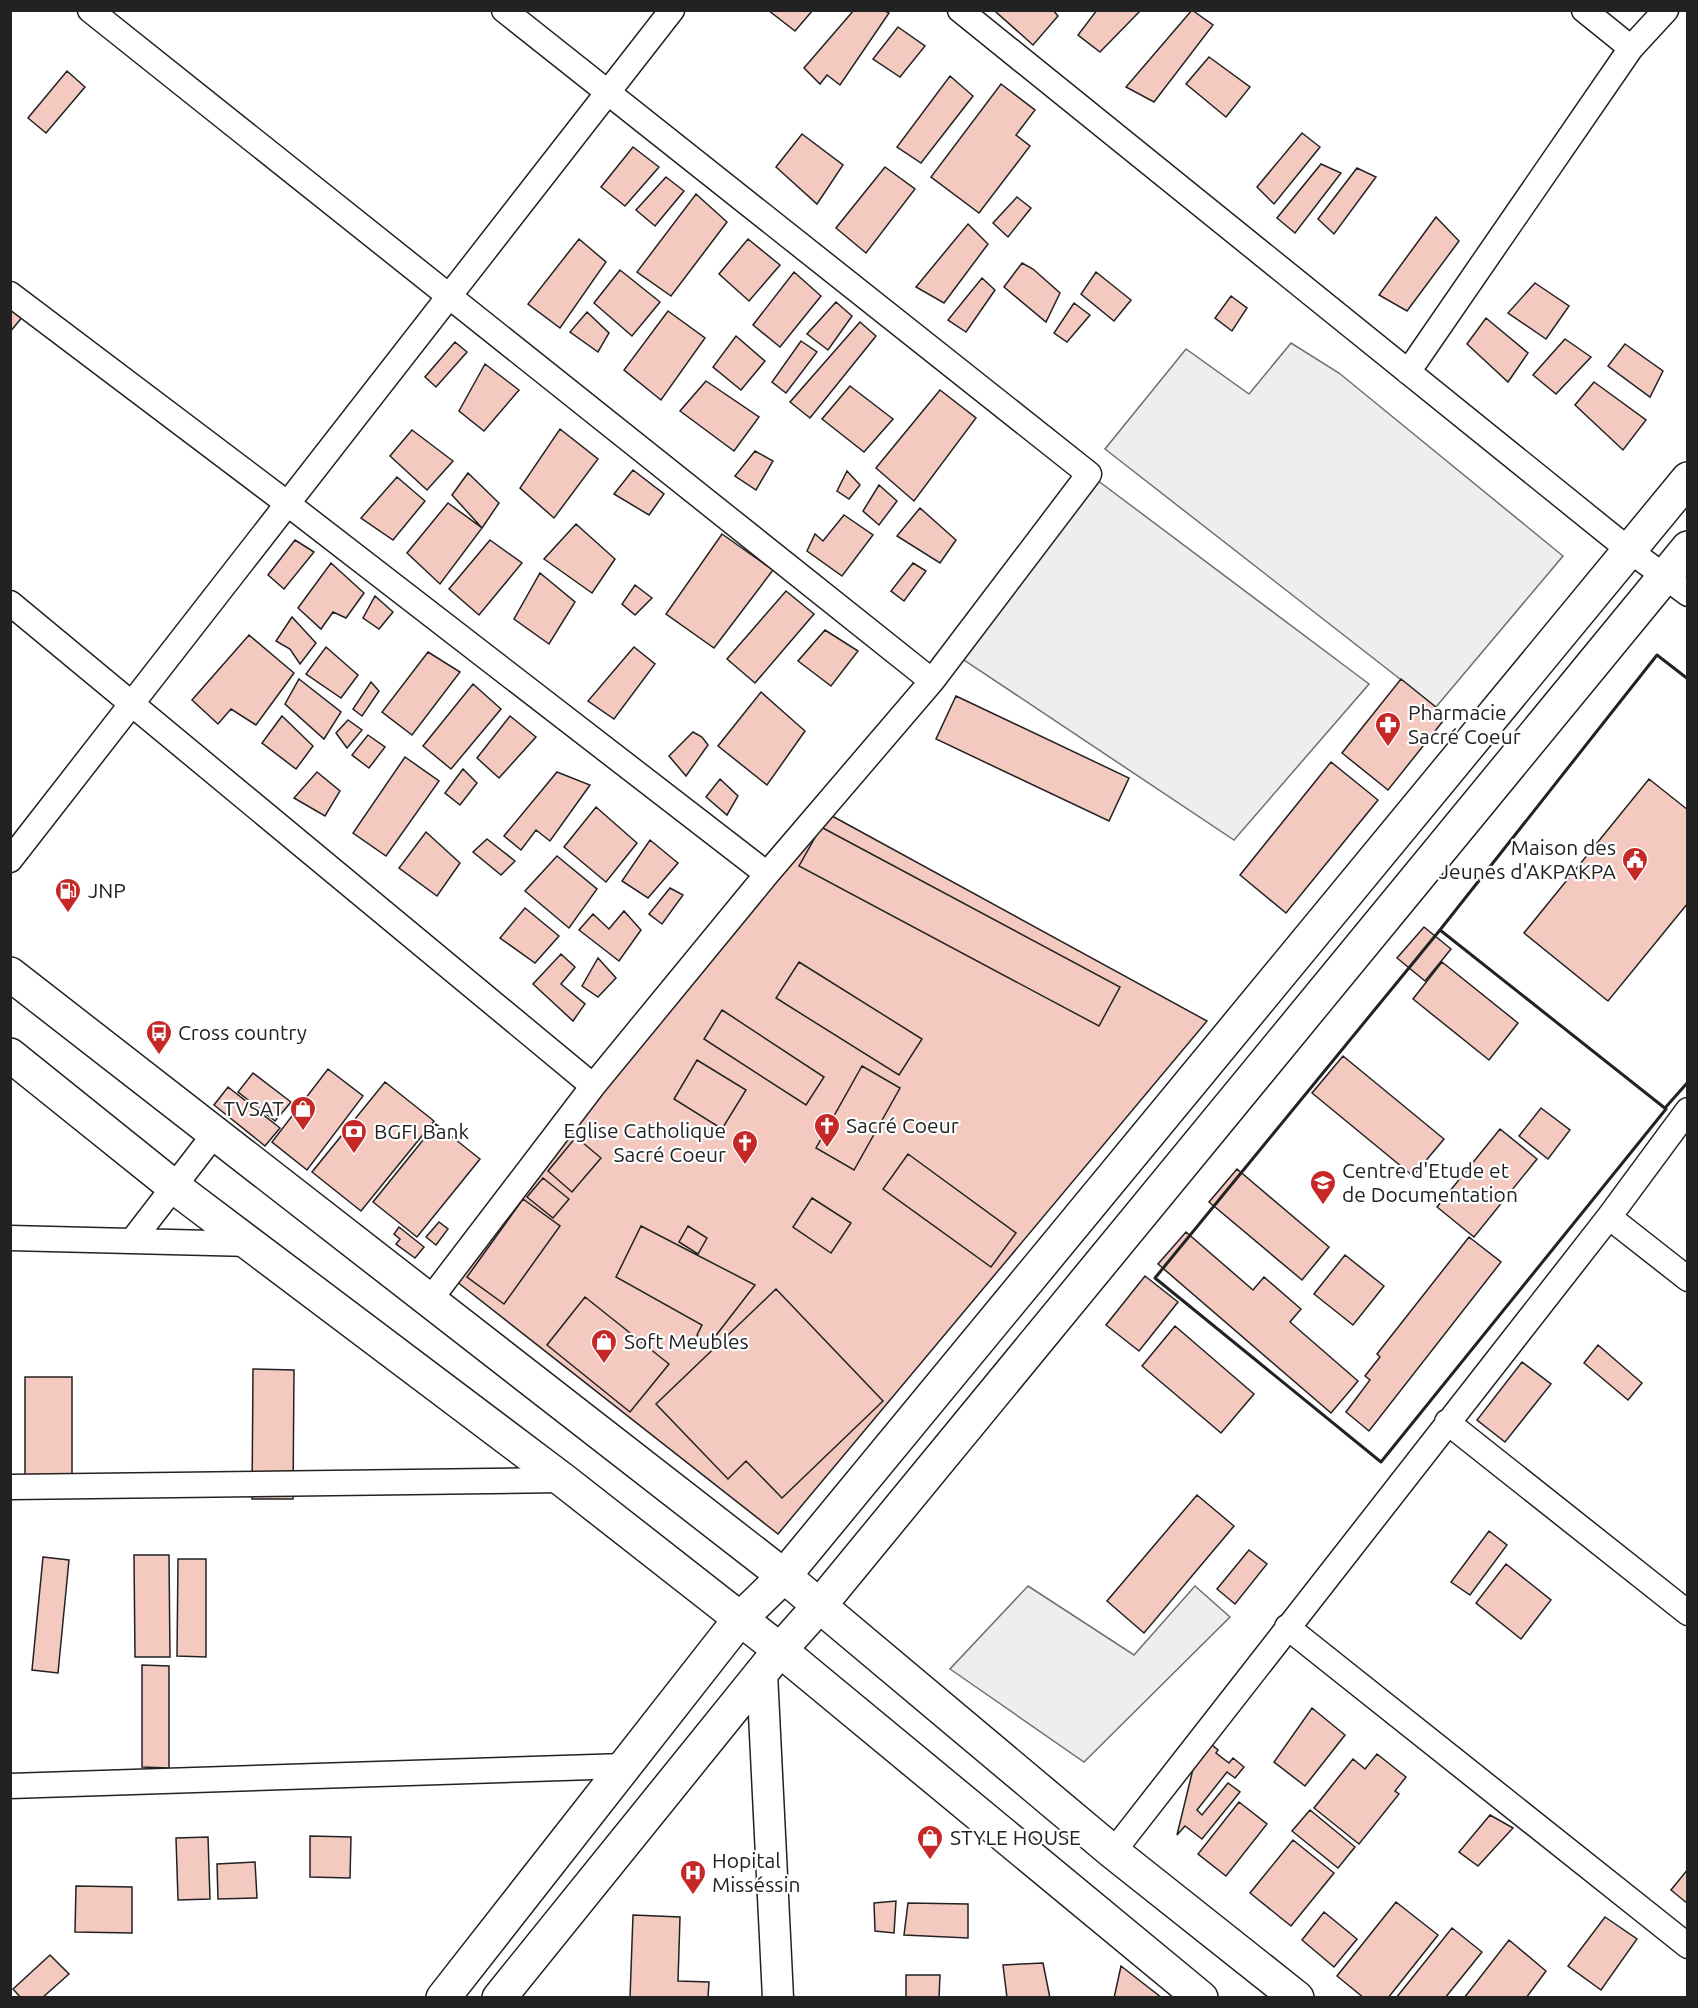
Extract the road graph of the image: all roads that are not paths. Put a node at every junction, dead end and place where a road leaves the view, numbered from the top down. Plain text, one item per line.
1 (90, 10) edge
2 (504, 10) edge
3 (672, 10) edge
4 (960, 10) edge
5 (1584, 10) edge
6 (1666, 10) edge
7 (1631, 48) junction
8 (608, 93) junction
9 (10, 294) edge
10 (450, 296) junction
11 (1408, 372) junction
12 (1688, 479) edge
13 (288, 504) junction
14 (1688, 548) edge
15 (1629, 550) junction
16 (1676, 585) edge
17 (10, 603) edge
18 (932, 681) junction
19 (133, 703) junction
20 (10, 860) edge
21 (767, 874) junction
22 (10, 974) edge
23 (10, 1055) edge
24 (593, 1086) junction
25 (1688, 1110) edge
26 (216, 1132) junction
27 (172, 1186) junction
28 (1609, 1217) junction
29 (10, 1238) edge
30 (132, 1241) junction
31 (251, 1244) junction
32 (1688, 1279) edge
33 (429, 1301) junction
34 (1447, 1422) junction
35 (563, 1480) junction
36 (10, 1487) edge
37 (784, 1576) junction
38 (819, 1605) junction
39 (1688, 1613) edge
40 (740, 1619) junction
41 (1287, 1627) junction
42 (771, 1662) junction
43 (625, 1766) junction
44 (10, 1786) edge
45 (1113, 1852) junction
46 (1688, 1946) edge
47 (443, 1998) edge
48 (499, 1998) edge
49 (778, 1998) edge
50 (1201, 1998) edge
51 (1297, 1998) edge

1 - 10 street
2 - 8 street
3 - 8 street
4 - 11 street
5 - 7 street
6 - 7 street
7 - 11 street
8 - 10 street
8 - 18 street
9 - 13 street
10 - 13 street
10 - 18 street
11 - 15 street
12 - 15 main road
13 - 19 street
13 - 21 street
14 - 16 main road
15 - 16 street
15 - 37 main road
16 - 38 main road
17 - 19 street
18 - 21 street
19 - 20 street
19 - 24 street
21 - 24 street
22 - 26 main road
23 - 27 main road
24 - 33 street
25 - 28 street
26 - 27 street
26 - 33 main road
27 - 30 street
27 - 31 main road
28 - 32 street
28 - 34 street
29 - 30 street
30 - 31 street
31 - 35 main road
33 - 37 main road
34 - 39 street
34 - 41 street
35 - 36 street
35 - 40 main road
37 - 38 main road
37 - 40 main road
38 - 42 main road
38 - 45 main road
40 - 42 main road
40 - 43 main road
41 - 45 street
41 - 46 street
42 - 48 main road
42 - 49 street
42 - 50 main road
43 - 44 street
43 - 47 main road
45 - 51 main road

